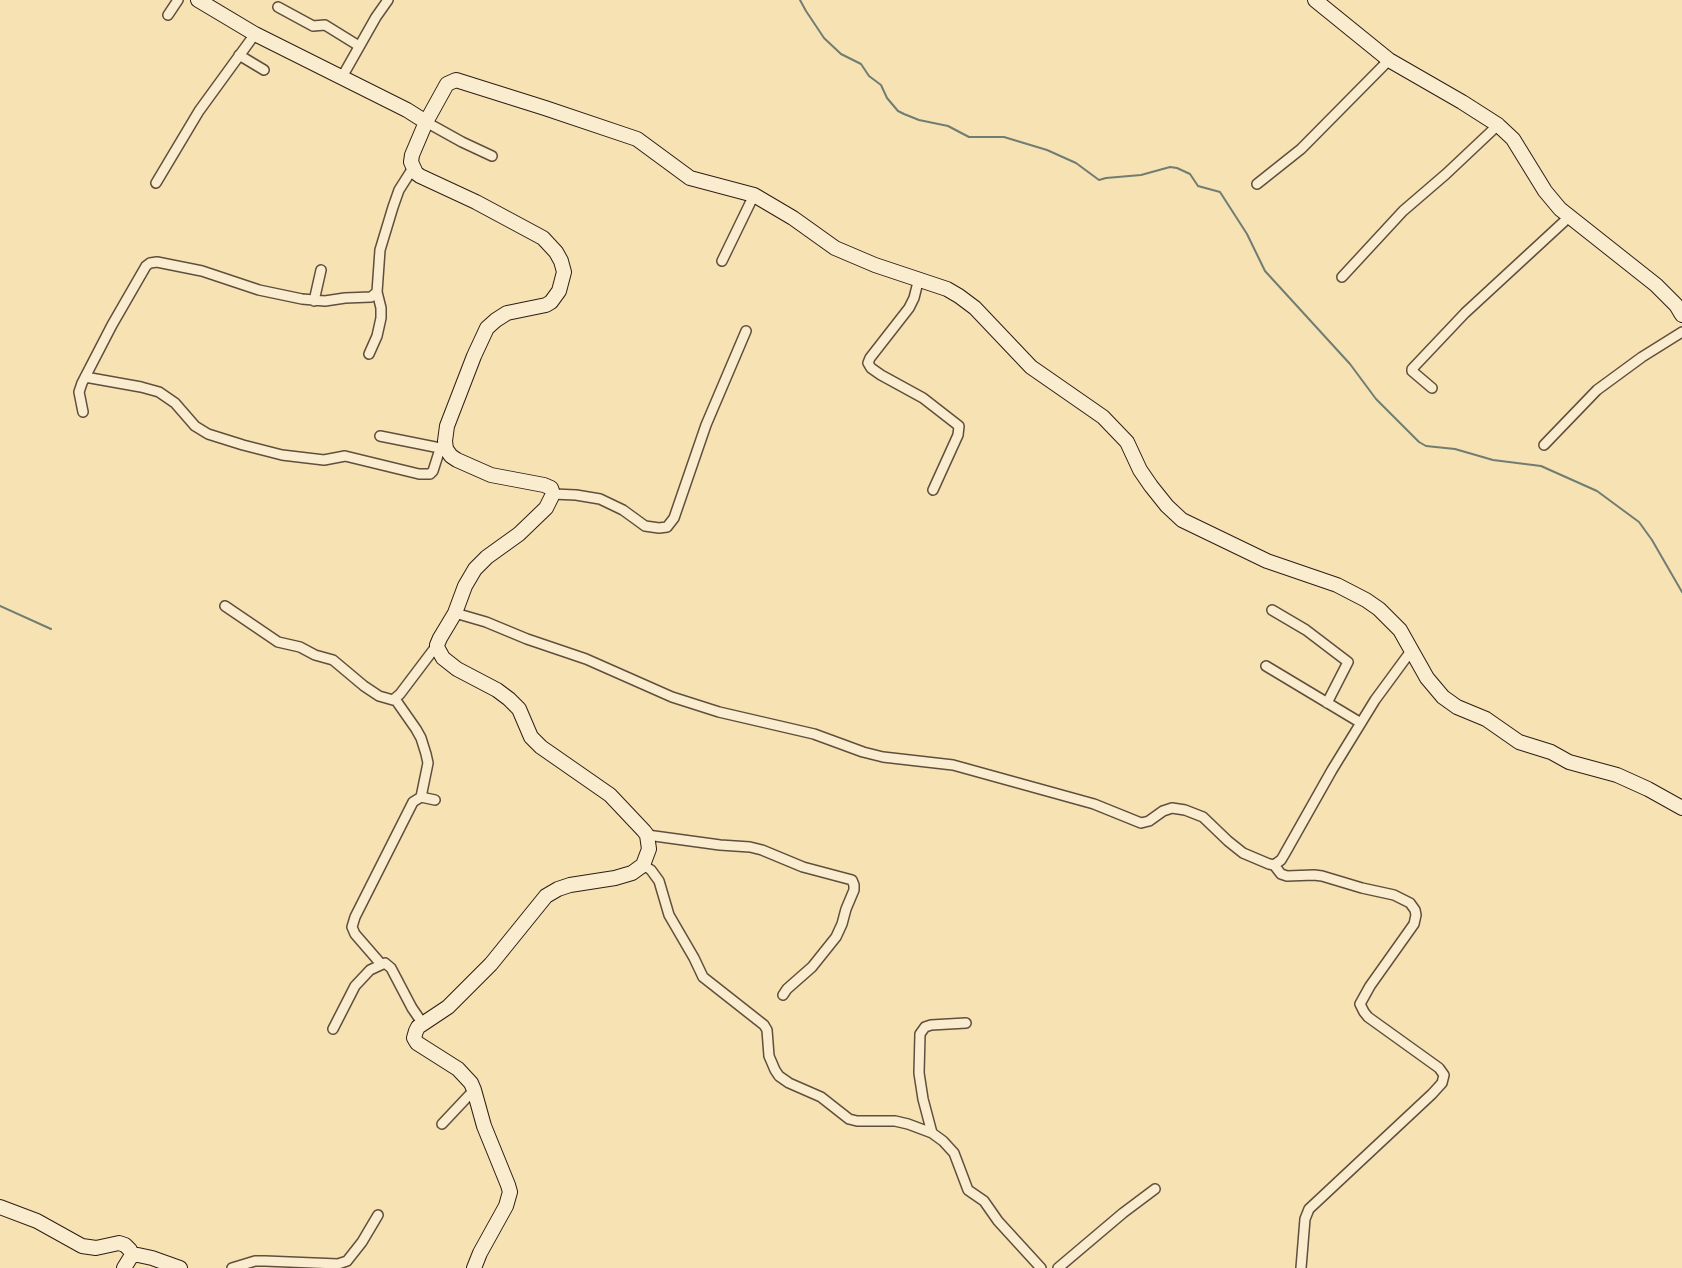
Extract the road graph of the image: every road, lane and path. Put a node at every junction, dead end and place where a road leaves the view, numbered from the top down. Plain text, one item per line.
1 (178, 0) edge
2 (198, 0) edge
3 (388, 0) edge
4 (1316, 0) edge
5 (278, 7) dead end
6 (168, 15) dead end
7 (255, 33) junction
8 (359, 46) junction
9 (239, 55) junction
10 (1389, 60) junction
11 (264, 70) dead end
12 (342, 77) junction
13 (426, 122) junction
14 (1498, 125) junction
15 (492, 156) dead end
16 (413, 168) junction
17 (156, 183) dead end
18 (1257, 184) dead end
19 (754, 195) junction
20 (1569, 217) junction
21 (722, 261) dead end
22 (321, 270) dead end
23 (1342, 277) dead end
24 (920, 278) junction
25 (377, 292) junction
26 (314, 301) junction
27 (1682, 315) edge
28 (746, 331) dead end
29 (1682, 332) edge
30 (369, 354) dead end
31 (85, 377) junction
32 (1432, 388) dead end
33 (83, 412) dead end
34 (380, 436) dead end
35 (1544, 445) dead end
36 (443, 449) junction
37 (933, 490) dead end
38 (553, 494) junction
39 (225, 606) dead end
40 (1272, 610) dead end
41 (455, 613) junction
42 (437, 645) junction
43 (1412, 651) junction
44 (1266, 666) dead end
45 (396, 699) junction
46 (1327, 703) junction
47 (1361, 723) junction
48 (421, 797) junction
49 (435, 800) dead end
50 (1682, 808) edge
51 (647, 835) junction
52 (643, 865) junction
53 (1274, 865) junction
54 (381, 964) junction
55 (783, 995) dead end
56 (966, 1023) dead end
57 (423, 1024) junction
58 (333, 1029) dead end
59 (474, 1090) junction
60 (442, 1124) dead end
61 (932, 1133) junction
62 (1155, 1189) dead end
63 (0, 1207) edge
64 (378, 1215) dead end
65 (132, 1255) junction
66 (124, 1268) edge
67 (180, 1268) edge
68 (232, 1268) edge
69 (474, 1268) edge
70 (1041, 1268) edge
71 (1058, 1268) edge
72 (1301, 1268) edge

1 - 6 street
2 - 7 street
3 - 8 street
4 - 10 street
5 - 8 street
7 - 9 street
7 - 12 street
8 - 12 street
9 - 11 street
9 - 17 street
10 - 14 street
10 - 18 street
12 - 13 street
13 - 15 street
13 - 16 street
13 - 19 street
14 - 20 street
14 - 23 street
16 - 25 street
16 - 36 street
19 - 21 street
19 - 24 street
20 - 27 street
20 - 32 street
22 - 26 street
24 - 37 street
24 - 43 street
25 - 26 street
25 - 30 street
26 - 31 street
28 - 38 street
29 - 35 street
31 - 33 street
31 - 36 street
34 - 36 street
36 - 38 street
38 - 41 street
39 - 45 street
40 - 46 street
41 - 42 street
41 - 53 street
42 - 45 street
42 - 51 street
43 - 47 street
43 - 50 street
44 - 46 street
45 - 48 street
46 - 47 street
47 - 53 street
48 - 49 street
48 - 54 street
51 - 52 street
51 - 55 street
52 - 57 street
52 - 61 street
53 - 72 street
54 - 57 street
54 - 58 street
56 - 61 street
57 - 59 street
59 - 60 street
59 - 69 street
61 - 70 street
62 - 71 street
63 - 65 street
64 - 68 street
65 - 66 street
65 - 67 street

